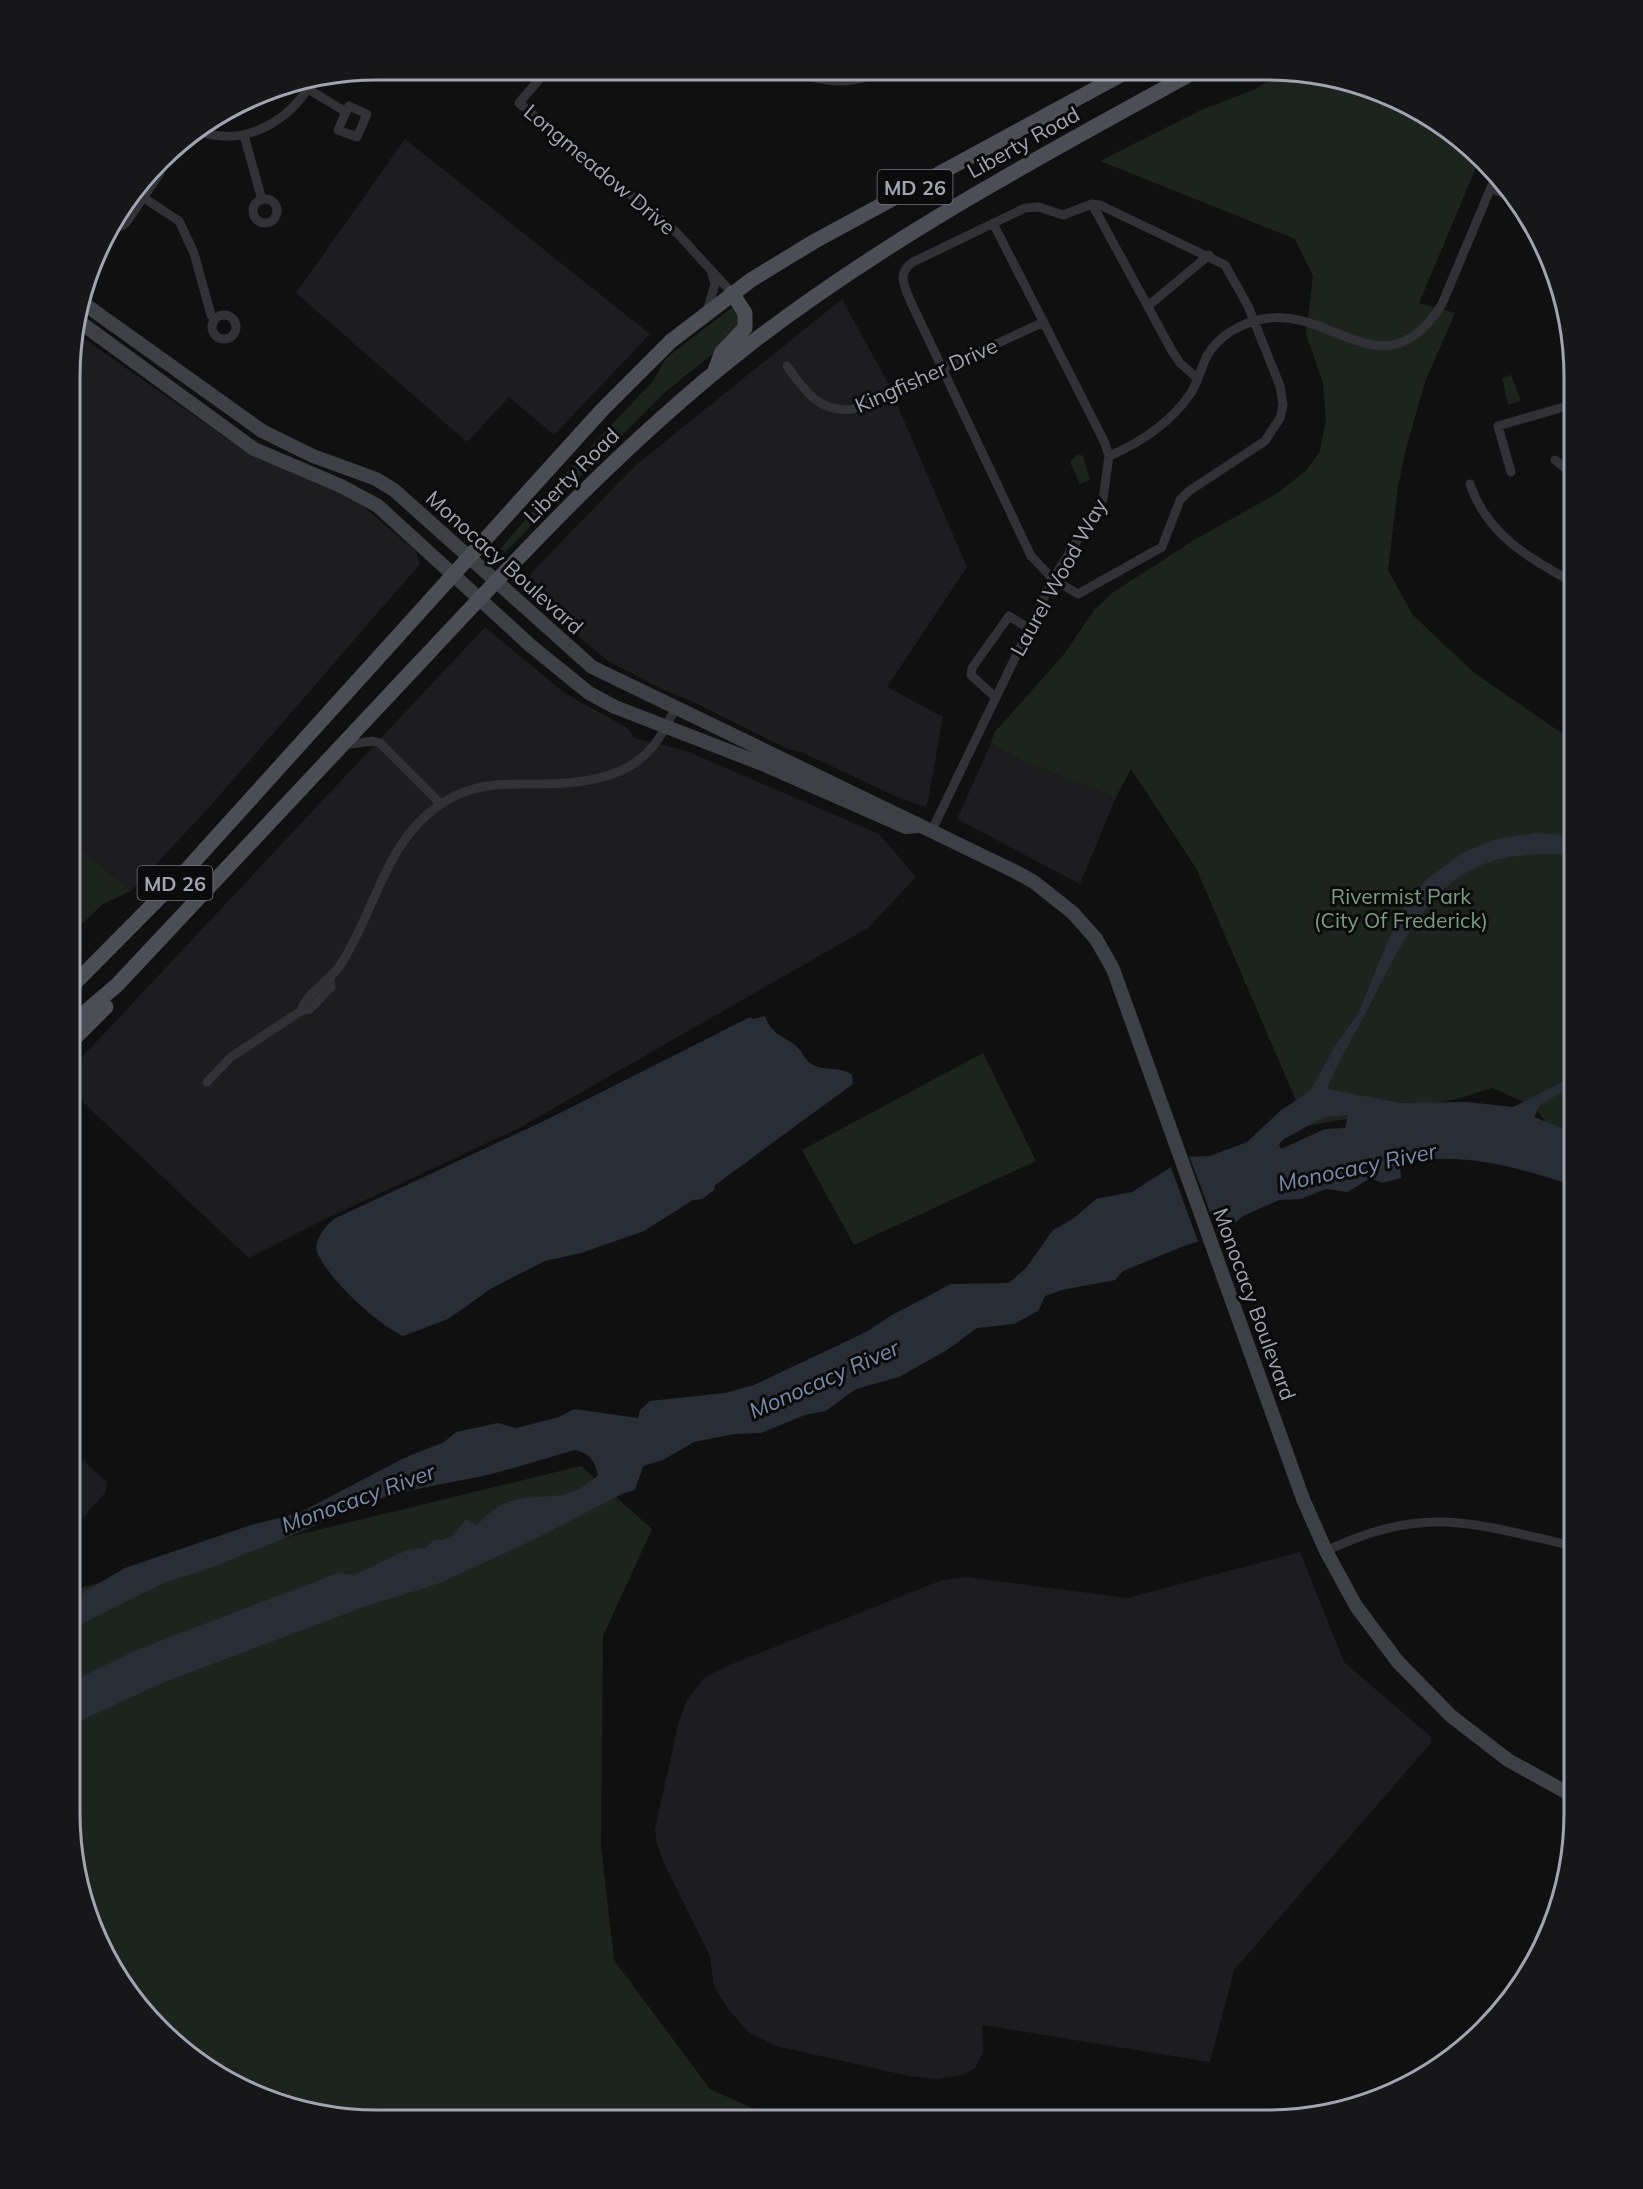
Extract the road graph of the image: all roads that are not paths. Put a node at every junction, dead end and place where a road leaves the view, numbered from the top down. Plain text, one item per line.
1 (539, 80) edge
2 (821, 80) edge
3 (859, 80) edge
4 (1112, 80) edge
5 (1180, 80) edge
6 (308, 89) joint
7 (346, 112) dead end
8 (207, 133) edge
9 (244, 135) junction
10 (160, 173) edge
11 (1493, 184) edge
12 (1491, 189) junction
13 (1499, 192) edge
14 (144, 198) junction
15 (262, 200) dead end
16 (1092, 204) junction
17 (993, 223) junction
18 (120, 226) edge
19 (1209, 255) junction
20 (710, 267) junction
21 (732, 293) junction
22 (1148, 306) junction
23 (88, 307) edge
24 (707, 311) junction
25 (215, 319) dead end
26 (1254, 321) junction
27 (1044, 322) junction
28 (84, 325) edge
29 (787, 366) dead end
30 (943, 370) junction
31 (714, 373) junction
32 (1197, 378) junction
33 (1564, 407) edge
34 (1109, 456) junction
35 (1555, 459) dead end
36 (1564, 467) edge
37 (1511, 472) dead end
38 (1470, 484) dead end
39 (470, 558) junction
40 (454, 575) junction
41 (1564, 577) edge
42 (1053, 579) junction
43 (495, 581) junction
44 (479, 598) junction
45 (1028, 627) junction
46 (994, 696) junction
47 (675, 709) junction
48 (665, 727) junction
49 (341, 746) junction
50 (441, 804) junction
51 (917, 826) junction
52 (931, 832) junction
53 (80, 978) edge
54 (117, 985) junction
55 (80, 1016) edge
56 (80, 1033) edge
57 (207, 1082) dead end
58 (1564, 1544) edge
59 (1326, 1551) junction
60 (1564, 1791) edge

1 - 20 street, Longmeadow Drive
2 - 3 street
4 - 21 main road, Liberty Road / MD 26
5 - 31 main road, Liberty Road / MD 26
6 - 7 street
6 - 9 street
8 - 9 street
9 - 15 street
10 - 14 street
11 - 12 street
12 - 13 street
12 - 26 street
14 - 18 street
14 - 25 street
16 - 17 street
16 - 19 street
16 - 22 street
17 - 27 street, Laurel Wood Way
17 - 30 street
19 - 22 street
19 - 26 street
20 - 21 street, Longmeadow Drive
20 - 24 street
21 - 24 main road, Liberty Road / MD 26
21 - 31 main road
22 - 32 street
23 - 39 main road, Monocacy Boulevard
24 - 39 main road, Liberty Road / MD 26
26 - 32 street
26 - 42 street
27 - 30 street, Kingfisher Drive
27 - 34 street, Laurel Wood Way
28 - 40 main road, Monocacy Boulevard
29 - 30 street, Kingfisher Drive
30 - 42 street
31 - 43 main road, Liberty Road / MD 26
32 - 34 street
33 - 37 street
34 - 42 street, Laurel Wood Way
35 - 36 street
38 - 41 street
39 - 40 main road, Liberty Road / MD 26
39 - 43 main road, Monocacy Boulevard
40 - 44 main road, Monocacy Boulevard
40 - 53 main road, Liberty Road / MD 26
42 - 45 street, Laurel Wood Way
43 - 44 main road, Liberty Road / MD 26
43 - 47 main road, Monocacy Boulevard
44 - 48 main road, Monocacy Boulevard
44 - 49 main road, Liberty Road / MD 26
45 - 46 street, Laurel Wood Way
45 - 46 street
46 - 52 street, Laurel Wood Way
47 - 48 street
47 - 51 main road, Monocacy Boulevard
48 - 50 street
48 - 51 main road, Monocacy Boulevard
49 - 50 street
49 - 54 main road, Liberty Road / MD 26
50 - 57 street
51 - 52 main road, Monocacy Boulevard
52 - 59 main road, Monocacy Boulevard
54 - 55 main road, Liberty Road / MD 26
54 - 56 main road
58 - 59 street
59 - 60 main road, Monocacy Boulevard

